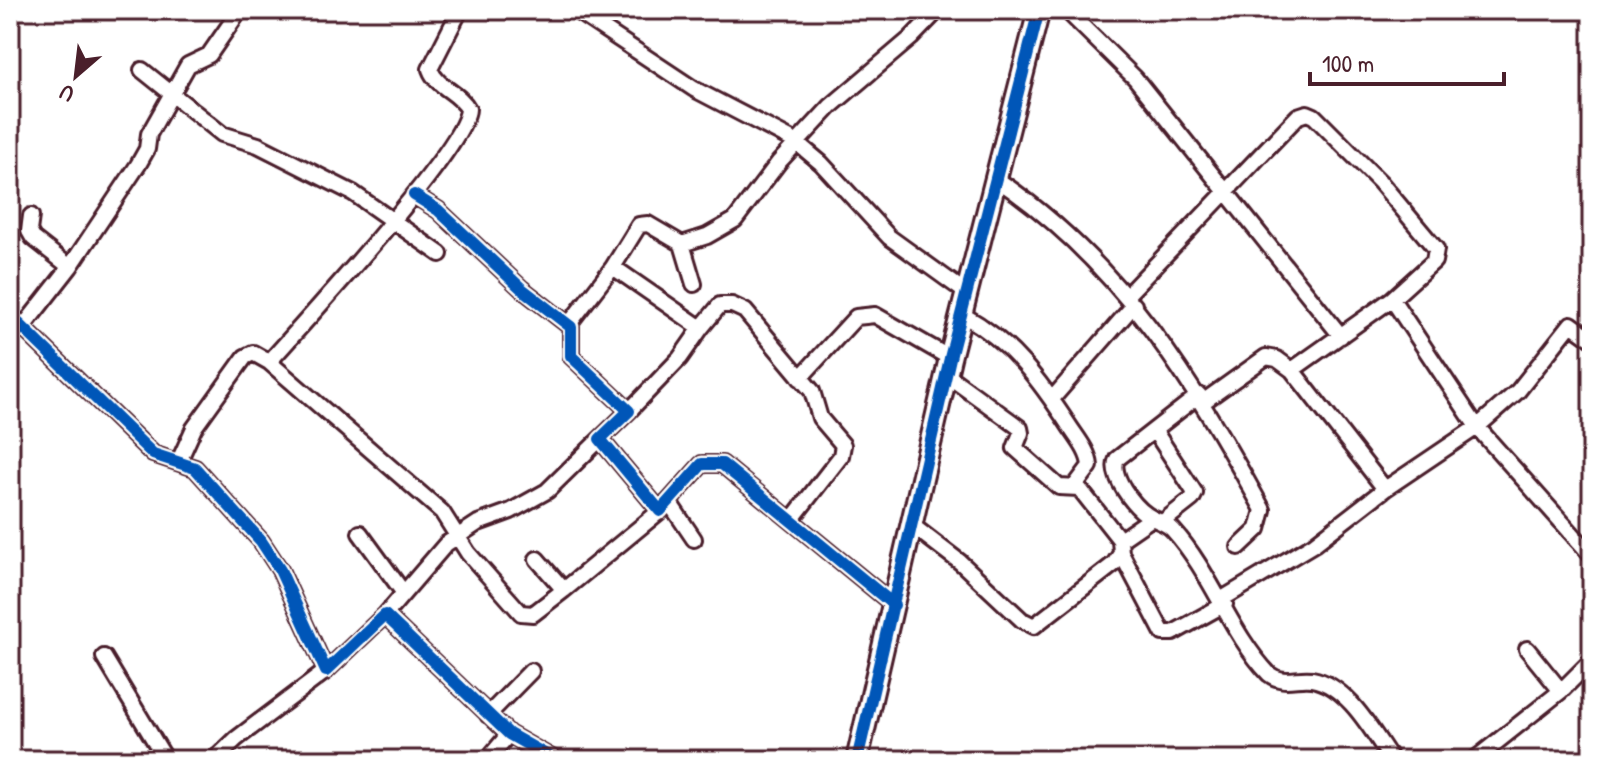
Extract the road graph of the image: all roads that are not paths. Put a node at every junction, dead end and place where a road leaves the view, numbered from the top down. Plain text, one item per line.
1 (240, 10) edge
2 (460, 10) edge
3 (575, 10) edge
4 (938, 10) edge
5 (1039, 10) edge
6 (1066, 10) edge
7 (142, 70) dead end
8 (173, 93) junction
9 (796, 142) junction
10 (998, 180) junction
11 (1227, 190) junction
12 (414, 195) junction
13 (31, 216) dead end
14 (392, 218) junction
15 (682, 244) junction
16 (440, 254) dead end
17 (70, 267) junction
18 (613, 267) junction
19 (694, 284) dead end
20 (968, 294) junction
21 (1392, 299) junction
22 (1130, 300) junction
23 (10, 315) edge
24 (963, 315) junction
25 (569, 324) junction
26 (23, 327) junction
27 (701, 328) junction
28 (1341, 336) junction
29 (1592, 339) edge
30 (269, 362) junction
31 (949, 366) junction
32 (1292, 370) junction
33 (800, 378) junction
34 (1201, 398) junction
35 (1052, 399) junction
36 (629, 411) junction
37 (1477, 427) junction
38 (1154, 430) junction
39 (600, 439) junction
40 (179, 461) junction
41 (1075, 486) junction
42 (1385, 489) junction
43 (665, 506) junction
44 (792, 519) junction
45 (1158, 520) junction
46 (913, 526) junction
47 (360, 533) dead end
48 (458, 535) junction
49 (694, 539) dead end
50 (1121, 547) junction
51 (1239, 547) dead end
52 (1592, 556) edge
53 (537, 559) dead end
54 (564, 590) junction
55 (403, 592) junction
56 (1223, 602) junction
57 (894, 605) junction
58 (385, 615) junction
59 (1527, 649) dead end
60 (104, 657) dead end
61 (1592, 660) edge
62 (326, 671) junction
63 (531, 671) dead end
64 (1561, 691) junction
65 (488, 715) junction
66 (509, 734) junction
67 (166, 760) edge
68 (214, 760) edge
69 (487, 760) edge
70 (555, 760) edge
71 (857, 760) edge
72 (1392, 760) edge
73 (1474, 760) edge

1 - 8 street
2 - 12 street
3 - 9 street
4 - 9 street
5 - 10 street
6 - 11 street
7 - 8 street
8 - 14 street
8 - 17 street
9 - 15 street
9 - 20 street
10 - 20 street
10 - 22 street
11 - 21 street
11 - 22 street
11 - 28 street
12 - 14 street
12 - 25 street
13 - 17 street
14 - 16 street
14 - 30 street
15 - 18 street
15 - 19 street
17 - 26 street
18 - 25 street
18 - 27 street
20 - 24 street
21 - 28 street
21 - 37 street
22 - 34 street
22 - 35 street
23 - 26 street
24 - 31 street
24 - 35 street
25 - 36 street
26 - 40 street
27 - 33 street
27 - 36 street
28 - 32 street
29 - 37 street
30 - 40 street
30 - 48 street
31 - 33 street
31 - 41 street
31 - 46 street
32 - 34 street
32 - 42 street
33 - 44 street
34 - 38 street
34 - 51 street
35 - 41 street
36 - 39 street
37 - 42 street
37 - 52 street
38 - 45 street
38 - 45 street
39 - 43 street
39 - 48 street
40 - 62 street
41 - 50 street
42 - 56 street
43 - 44 street
43 - 49 street
43 - 54 street
44 - 57 street
45 - 50 street
45 - 56 street
46 - 50 street
46 - 57 street
47 - 55 street
48 - 54 street
48 - 55 street
50 - 56 street
53 - 54 street
55 - 58 street
56 - 72 street
57 - 71 street
58 - 62 street
58 - 65 street
59 - 64 street
60 - 67 street
61 - 64 street
62 - 68 street
63 - 65 street
64 - 73 street
65 - 66 street
66 - 69 street
66 - 70 street

